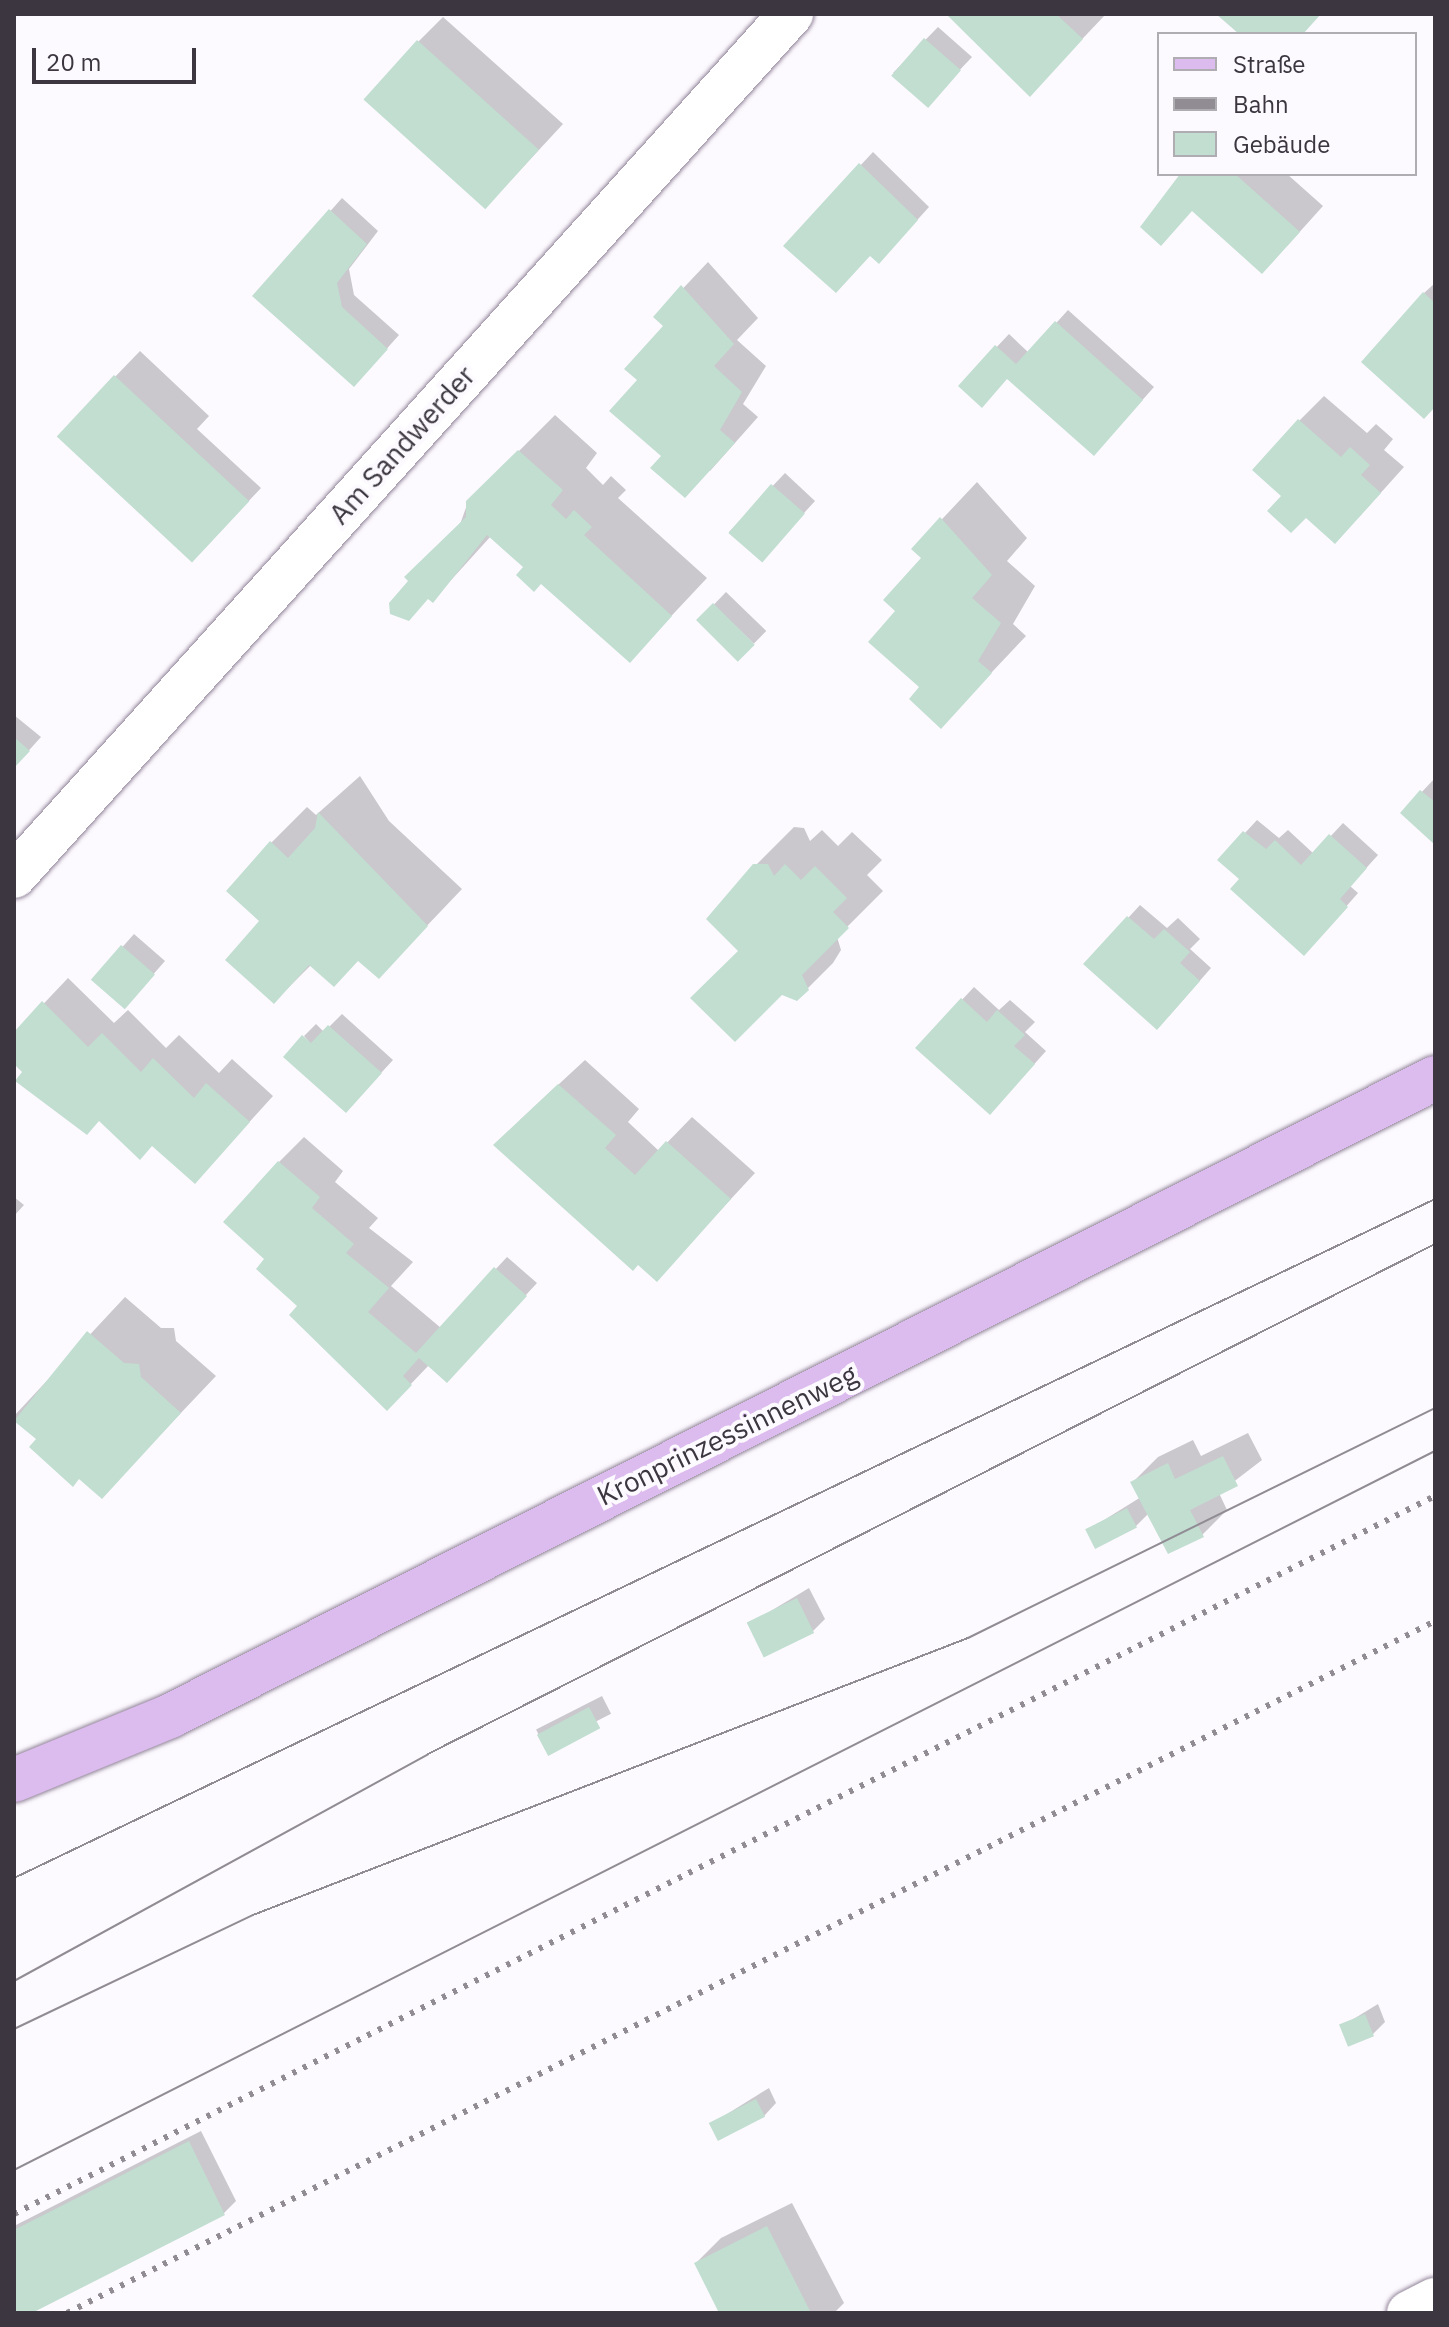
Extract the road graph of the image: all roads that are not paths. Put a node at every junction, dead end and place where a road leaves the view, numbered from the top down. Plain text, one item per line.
1 (791, 14) edge
2 (14, 876) edge
3 (1435, 1078) edge
4 (14, 1780) edge
5 (1435, 2300) edge
6 (1409, 2313) edge

1 - 2 street, Am Sandwerder
3 - 4 main road, Kronprinzessinnenweg
5 - 6 street

